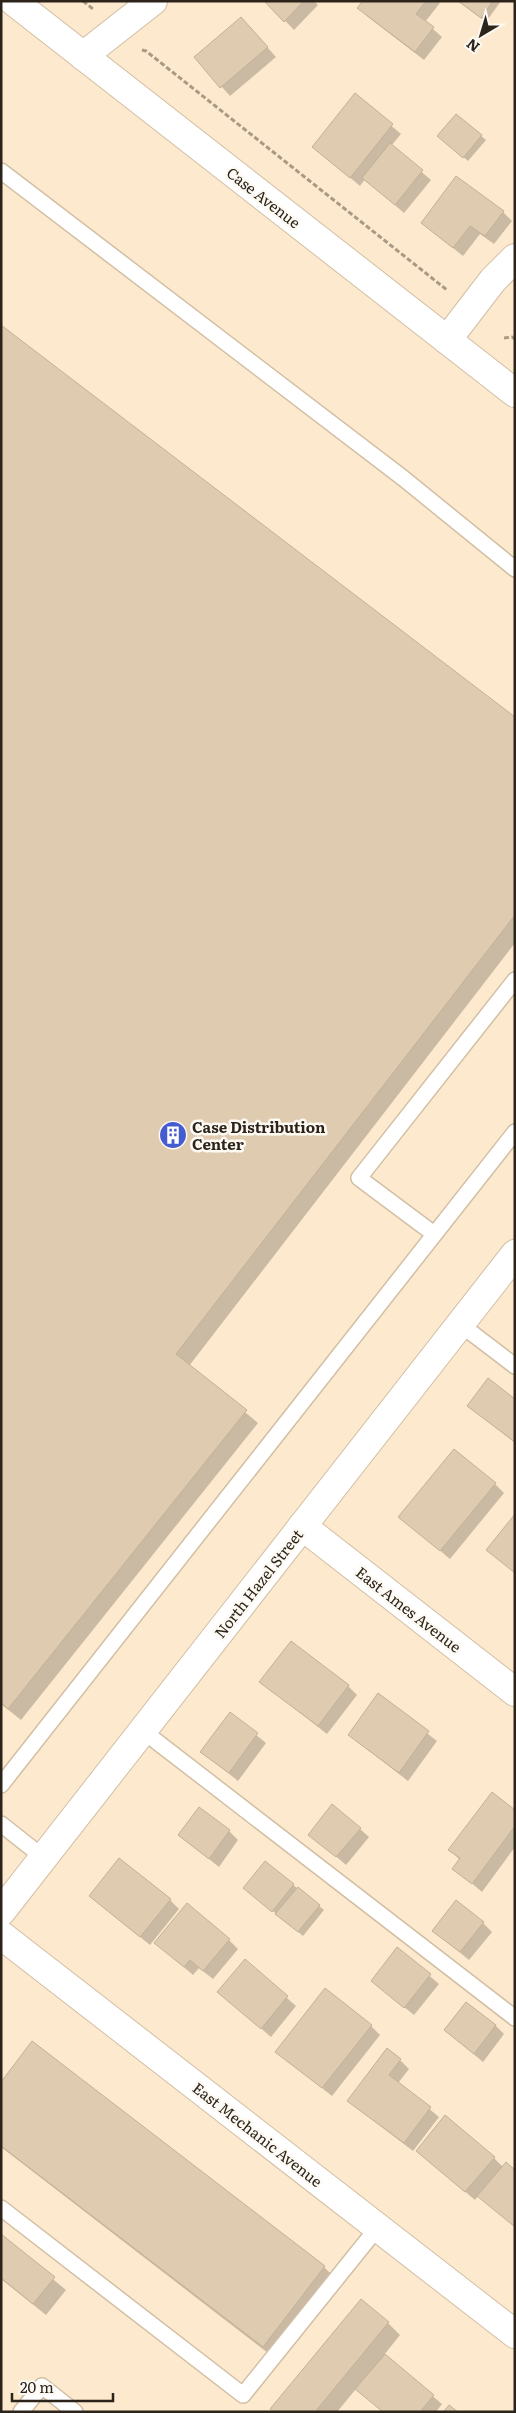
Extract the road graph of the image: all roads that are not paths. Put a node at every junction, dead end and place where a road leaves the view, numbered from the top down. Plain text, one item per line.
1 (13, 1) edge
2 (154, 1) edge
3 (83, 56) junction
4 (1, 171) edge
5 (515, 258) edge
6 (447, 340) junction
7 (515, 393) edge
8 (515, 570) edge
9 (515, 980) edge
10 (515, 1132) edge
11 (434, 1234) junction
12 (515, 1254) edge
13 (460, 1324) junction
14 (515, 1366) edge
15 (302, 1526) junction
16 (515, 1692) edge
17 (143, 1731) junction
18 (1, 1785) edge
19 (1, 1824) edge
20 (44, 1858) junction
21 (1, 1912) edge
22 (1, 1935) edge
23 (515, 2018) edge
24 (1, 2208) edge
25 (378, 2227) junction
26 (515, 2334) edge
27 (21, 2412) edge
28 (74, 2412) edge

1 - 3 street, Case Avenue
2 - 3 street
3 - 6 street, Case Avenue
4 - 8 lane
5 - 6 street
6 - 7 street, Case Avenue
9 - 11 lane
10 - 11 lane
11 - 18 lane
12 - 13 street, North Hazel Street
13 - 14 lane
13 - 15 street, North Hazel Street
15 - 16 street, East Ames Avenue
15 - 17 street, North Hazel Street
17 - 20 street, North Hazel Street
17 - 23 lane
19 - 20 lane
20 - 21 street, North Hazel Street
22 - 25 street, East Mechanic Avenue
24 - 25 lane
25 - 26 street, East Mechanic Avenue
27 - 28 lane

